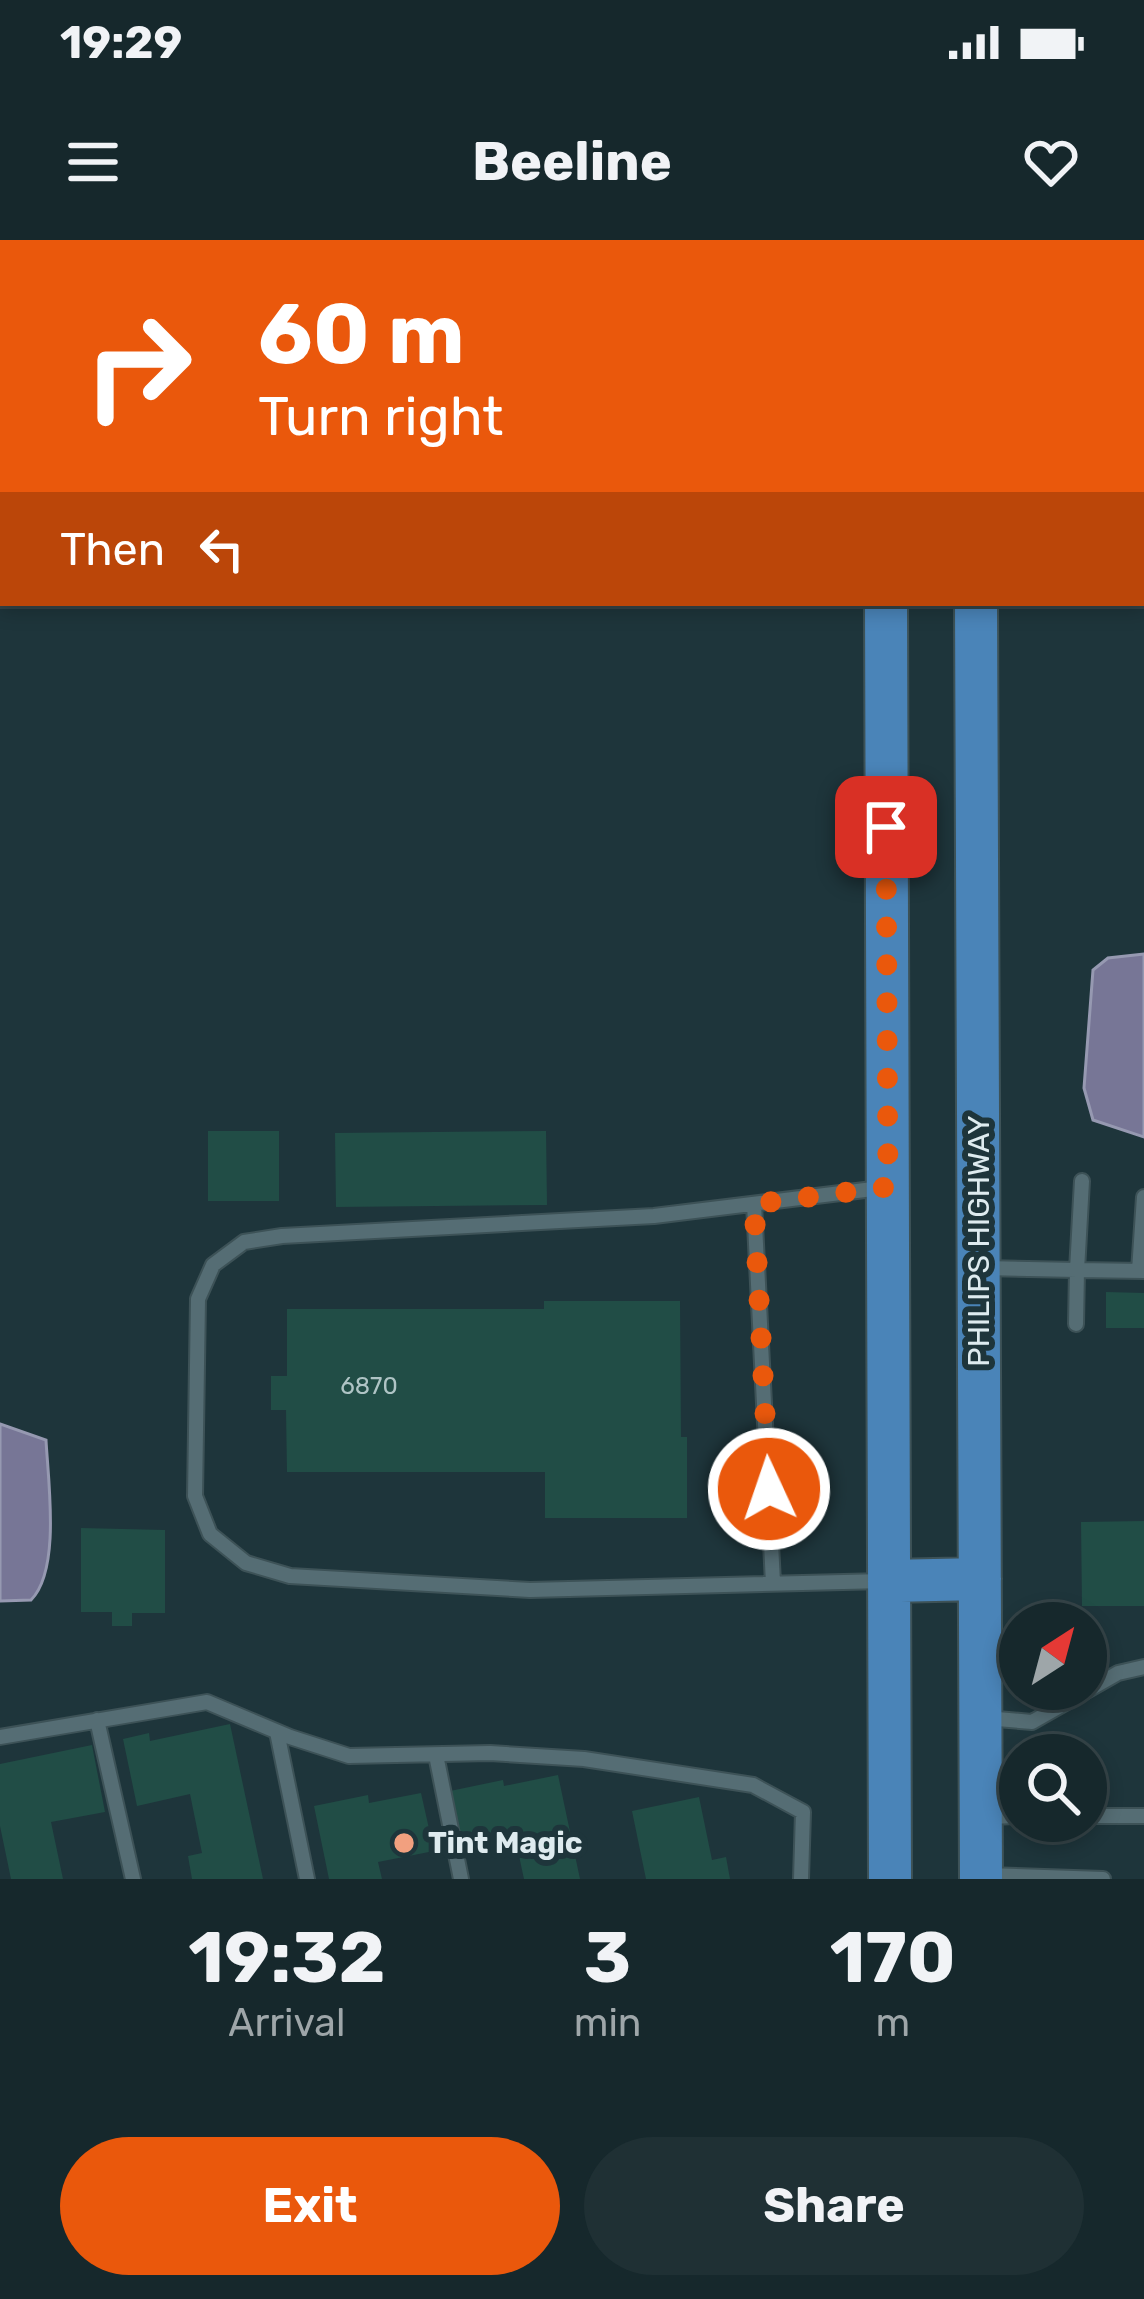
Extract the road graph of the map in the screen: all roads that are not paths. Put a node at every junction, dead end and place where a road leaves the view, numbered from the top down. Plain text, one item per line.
1 (886, 606) edge
2 (976, 606) edge
3 (1082, 1181) dead end
4 (888, 1187) junction
5 (1144, 1196) edge
6 (754, 1204) junction
7 (979, 1268) junction
8 (1077, 1270) junction
9 (1141, 1271) edge
10 (1076, 1324) dead end
11 (980, 1579) junction
12 (889, 1581) junction
13 (773, 1583) junction
14 (1144, 1667) edge
15 (980, 1718) junction
16 (98, 1720) junction
17 (277, 1732) junction
18 (0, 1737) edge
19 (436, 1755) junction
20 (999, 1812) edge
21 (1107, 1816) edge
22 (1144, 1816) edge
23 (999, 1820) edge
24 (981, 1877) edge
25 (133, 1879) edge
26 (307, 1879) edge
27 (461, 1879) edge
28 (801, 1879) edge
29 (890, 1879) edge
30 (1103, 1879) edge

1 - 4 main road
2 - 7 main road, PHILIPS HIGHWAY
3 - 8 lane
4 - 6 lane
4 - 12 main road
5 - 9 lane
6 - 13 lane
6 - 13 lane
7 - 8 lane
7 - 11 main road, PHILIPS HIGHWAY
8 - 9 lane
8 - 10 lane
11 - 12 main road
11 - 15 main road, PHILIPS HIGHWAY
12 - 13 lane
12 - 29 main road
14 - 15 lane
15 - 20 main road, PHILIPS HIGHWAY
16 - 17 lane
16 - 18 lane
16 - 25 lane
17 - 19 lane
17 - 26 lane
19 - 27 lane
19 - 28 lane
21 - 22 lane
23 - 24 main road, PHILIPS HIGHWAY
24 - 30 lane

